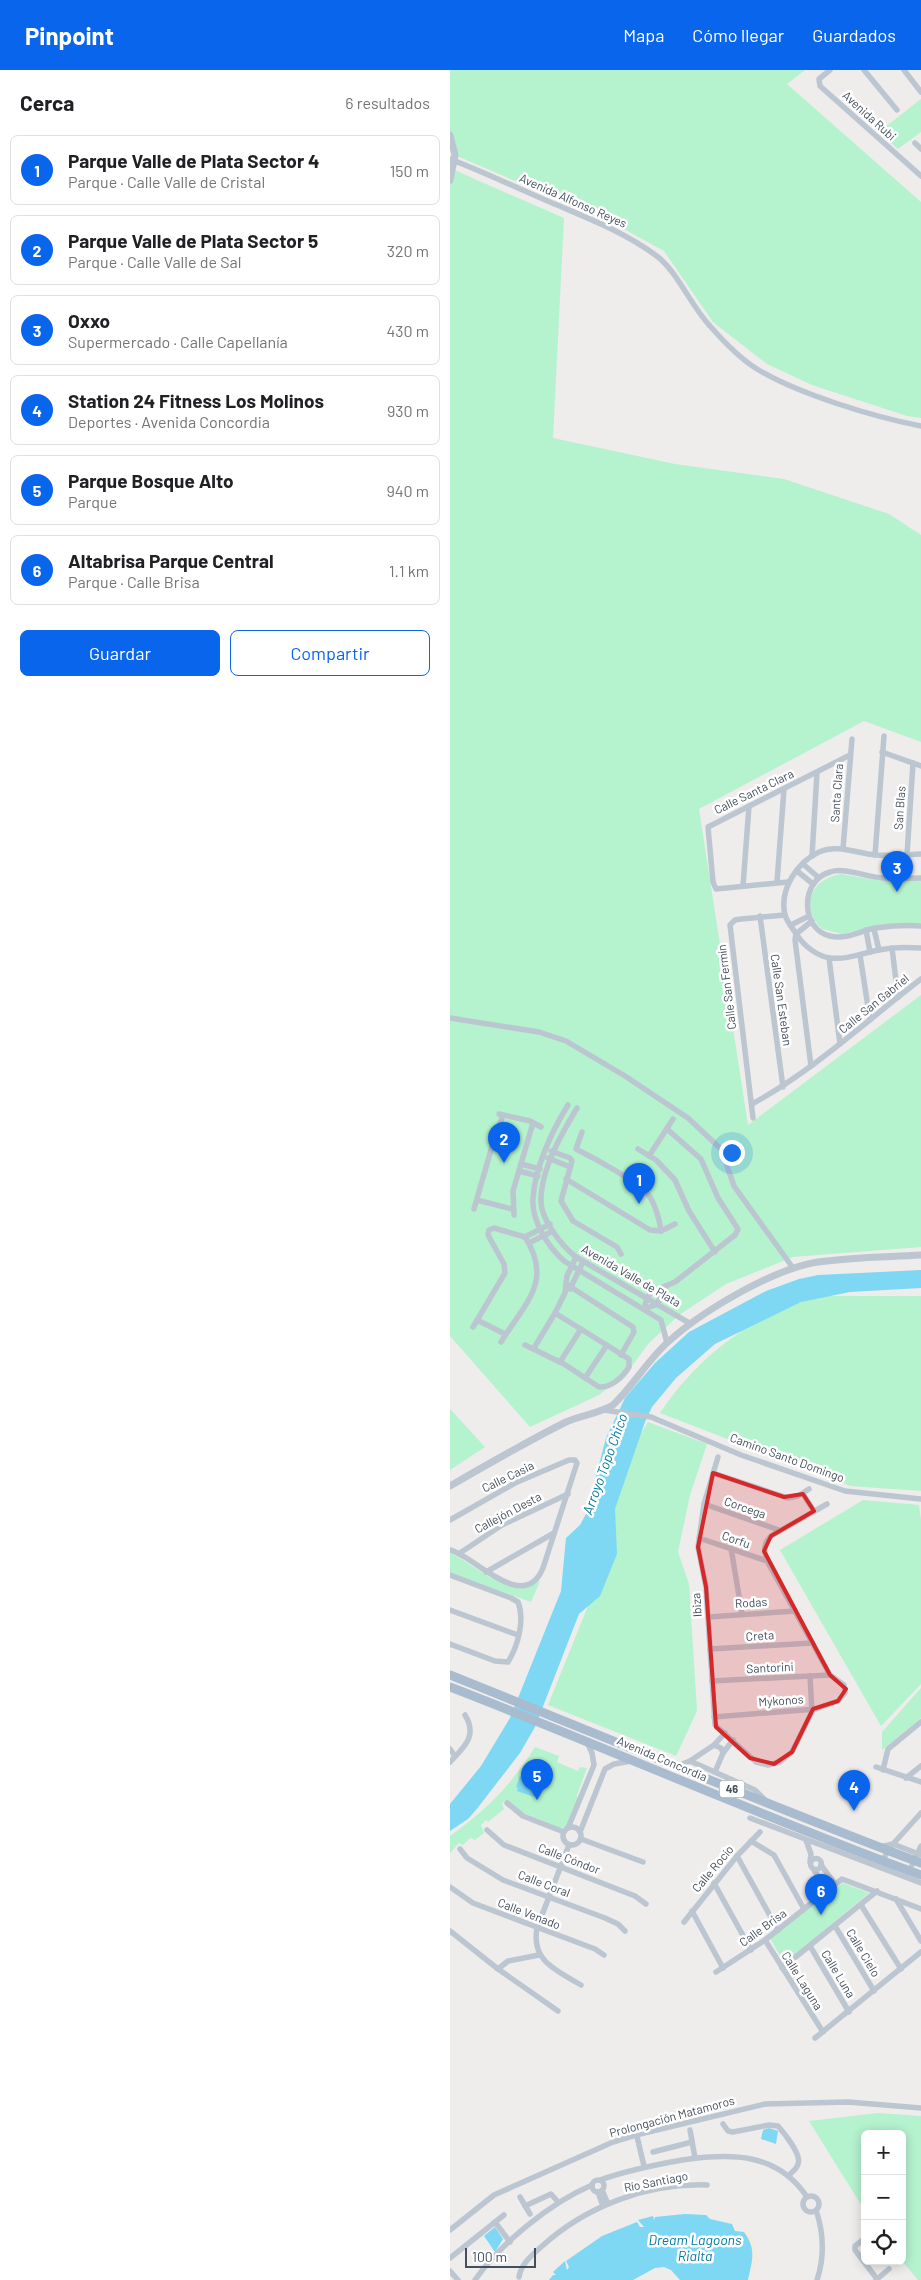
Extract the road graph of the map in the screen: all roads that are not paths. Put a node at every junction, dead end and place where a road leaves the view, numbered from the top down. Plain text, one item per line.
1 (830, 70) edge
2 (864, 70) edge
3 (904, 70) edge
4 (921, 92) edge
5 (897, 110) dead end
6 (450, 135) edge
7 (915, 143) dead end
8 (921, 149) edge
9 (452, 160) edge
10 (921, 176) edge
11 (450, 180) edge
12 (921, 426) edge
13 (884, 736) dead end
14 (852, 739) dead end
15 (882, 752) junction
16 (850, 755) junction
17 (913, 763) junction
18 (921, 766) edge
19 (817, 772) junction
20 (784, 789) junction
21 (749, 806) junction
22 (843, 848) junction
23 (875, 855) junction
24 (907, 855) junction
25 (921, 855) edge
26 (812, 856) junction
27 (803, 864) junction
28 (797, 871) junction
29 (818, 878) junction
30 (921, 878) edge
31 (776, 882) junction
32 (788, 882) junction
33 (813, 884) junction
34 (743, 886) junction
35 (785, 915) junction
36 (760, 916) junction
37 (810, 918) junction
38 (790, 925) junction
39 (921, 926) edge
40 (874, 928) junction
41 (866, 930) junction
42 (796, 934) junction
43 (892, 948) junction
44 (921, 948) edge
45 (878, 950) junction
46 (870, 952) junction
47 (860, 955) junction
48 (829, 958) junction
49 (921, 979) edge
50 (898, 997) junction
51 (450, 1018) edge
52 (870, 1020) junction
53 (840, 1044) junction
54 (811, 1066) junction
55 (783, 1087) junction
56 (752, 1104) junction
57 (568, 1105) dead end
58 (578, 1108) dead end
59 (673, 1118) dead end
60 (753, 1118) dead end
61 (558, 1122) junction
62 (533, 1123) junction
63 (541, 1127) dead end
64 (566, 1127) junction
65 (667, 1129) junction
66 (582, 1132) dead end
67 (546, 1149) junction
68 (638, 1149) dead end
69 (554, 1152) junction
70 (544, 1156) junction
71 (649, 1156) junction
72 (551, 1159) junction
73 (570, 1167) junction
74 (520, 1168) junction
75 (539, 1173) junction
76 (546, 1175) junction
77 (566, 1179) junction
78 (477, 1200) junction
79 (474, 1209) dead end
80 (550, 1224) junction
81 (675, 1224) dead end
82 (541, 1229) junction
83 (553, 1231) junction
84 (660, 1231) junction
85 (544, 1235) junction
86 (525, 1237) junction
87 (529, 1243) junction
88 (715, 1252) junction
89 (621, 1254) dead end
90 (921, 1255) edge
91 (576, 1257) junction
92 (583, 1262) junction
93 (571, 1265) junction
94 (792, 1268) junction
95 (578, 1269) junction
96 (569, 1286) junction
97 (668, 1286) junction
98 (647, 1298) junction
99 (658, 1304) junction
100 (644, 1309) junction
101 (556, 1313) junction
102 (478, 1320) junction
103 (691, 1324) junction
104 (473, 1328) dead end
105 (581, 1329) junction
106 (505, 1334) junction
107 (500, 1342) dead end
108 (667, 1343) junction
109 (526, 1345) dead end
110 (606, 1345) junction
111 (534, 1348) junction
112 (621, 1354) junction
113 (560, 1362) junction
114 (585, 1378) junction
115 (604, 1410) junction
116 (718, 1457) dead end
117 (713, 1473) junction
118 (450, 1486) edge
119 (809, 1489) dead end
120 (568, 1494) junction
121 (803, 1494) junction
122 (921, 1499) edge
123 (704, 1504) junction
124 (827, 1504) dead end
125 (814, 1510) junction
126 (450, 1520) edge
127 (779, 1530) junction
128 (554, 1533) junction
129 (699, 1538) junction
130 (731, 1548) junction
131 (450, 1550) edge
132 (460, 1553) junction
133 (767, 1561) junction
134 (486, 1572) junction
135 (450, 1575) edge
136 (450, 1610) edge
137 (795, 1611) junction
138 (742, 1614) junction
139 (708, 1616) junction
140 (518, 1635) junction
141 (812, 1642) junction
142 (450, 1644) edge
143 (710, 1649) junction
144 (450, 1675) edge
145 (830, 1675) junction
146 (810, 1676) junction
147 (712, 1681) junction
148 (450, 1687) edge
149 (813, 1709) junction
150 (465, 1715) dead end
151 (714, 1716) junction
152 (921, 1722) edge
153 (725, 1733) junction
154 (733, 1740) junction
155 (586, 1741) junction
156 (714, 1745) junction
157 (450, 1749) edge
158 (723, 1753) junction
159 (456, 1756) junction
160 (634, 1761) junction
161 (690, 1761) junction
162 (450, 1762) edge
163 (594, 1765) junction
164 (677, 1766) junction
165 (921, 1766) edge
166 (876, 1767) dead end
167 (605, 1769) junction
168 (883, 1770) junction
169 (714, 1772) junction
170 (906, 1778) junction
171 (921, 1782) edge
172 (584, 1791) junction
173 (594, 1795) junction
174 (507, 1803) dead end
175 (768, 1804) junction
176 (921, 1812) edge
177 (763, 1815) junction
178 (750, 1818) dead end
179 (775, 1828) junction
180 (487, 1830) dead end
181 (566, 1830) junction
182 (580, 1832) junction
183 (760, 1832) dead end
184 (581, 1839) junction
185 (806, 1840) junction
186 (751, 1841) junction
187 (569, 1845) junction
188 (921, 1846) edge
189 (460, 1849) dead end
190 (827, 1849) junction
191 (886, 1855) junction
192 (737, 1856) junction
193 (643, 1862) dead end
194 (820, 1862) junction
195 (810, 1863) junction
196 (918, 1863) edge
197 (561, 1867) junction
198 (814, 1870) junction
199 (714, 1883) junction
200 (921, 1883) edge
201 (835, 1884) junction
202 (450, 1886) edge
203 (827, 1891) junction
204 (877, 1891) junction
205 (549, 1897) junction
206 (896, 1899) junction
207 (646, 1904) dead end
208 (861, 1905) junction
209 (921, 1909) edge
210 (804, 1910) junction
211 (692, 1911) junction
212 (684, 1922) dead end
213 (835, 1926) junction
214 (537, 1928) junction
215 (778, 1930) junction
216 (450, 1931) edge
217 (625, 1931) dead end
218 (765, 1940) junction
219 (921, 1941) edge
220 (810, 1946) junction
221 (750, 1950) junction
222 (921, 1952) edge
223 (539, 1955) junction
224 (604, 1955) dead end
225 (723, 1968) junction
226 (782, 1968) junction
227 (498, 1969) junction
228 (901, 1969) junction
229 (716, 1972) dead end
230 (581, 1985) dead end
231 (874, 1991) junction
232 (558, 2011) dead end
233 (848, 2012) junction
234 (823, 2032) junction
235 (815, 2038) dead end
236 (921, 2108) edge
237 (723, 2124) dead end
238 (635, 2128) dead end
239 (690, 2130) dead end
240 (636, 2135) junction
241 (692, 2142) junction
242 (653, 2152) dead end
243 (695, 2158) junction
244 (644, 2166) junction
245 (790, 2174) junction
246 (600, 2180) junction
247 (592, 2185) junction
248 (707, 2185) dead end
249 (600, 2191) junction
250 (520, 2197) dead end
251 (807, 2197) junction
252 (558, 2202) junction
253 (606, 2205) junction
254 (525, 2206) junction
255 (816, 2210) junction
256 (530, 2214) dead end
257 (504, 2215) dead end
258 (495, 2222) junction
259 (450, 2230) edge
260 (861, 2241) edge
261 (510, 2242) junction
262 (450, 2258) edge
263 (861, 2259) edge
264 (866, 2265) edge
265 (889, 2269) dead end
266 (450, 2271) edge
267 (519, 2277) dead end
268 (458, 2280) edge
269 (475, 2280) edge
270 (818, 2280) edge
271 (877, 2280) edge

1 - 10 street, Avenida Rubi
2 - 5 street
3 - 4 street
6 - 9 street
7 - 8 street
9 - 11 street
9 - 12 street, Avenida Alfonso Reyes
13 - 15 street
14 - 16 street, Santa Clara
15 - 17 street
15 - 23 street
16 - 19 street, Calle Santa Clara
16 - 22 street, Santa Clara
17 - 18 street
17 - 24 street, San Blas
19 - 20 street, Calle Santa Clara
19 - 26 street
20 - 21 street, Calle Santa Clara
20 - 31 street
21 - 34 street
21 - 34 street, Calle Santa Clara
22 - 23 street
22 - 26 street
23 - 24 street
24 - 25 street
26 - 27 street
27 - 28 street
27 - 29 street
28 - 32 street
28 - 33 street
29 - 30 street
29 - 33 street
31 - 32 street, Calle Santa Clara
31 - 34 street, Calle Santa Clara
32 - 35 street
33 - 37 street
35 - 36 street, Calle San Fermín
35 - 38 street
36 - 55 street, Calle San Esteban
36 - 56 street, Calle San Fermín
37 - 38 street
37 - 41 street
37 - 42 street
38 - 42 street
39 - 40 street
40 - 41 street
40 - 45 street
41 - 46 street
42 - 48 street
42 - 54 street
43 - 44 street
43 - 45 street
43 - 50 street
45 - 46 street
46 - 47 street
47 - 48 street
47 - 52 street
48 - 53 street, Calle San Gabriel
49 - 50 street, Calle San Gabriel
50 - 52 street, Calle San Gabriel
51 - 94 street
52 - 53 street, Calle San Gabriel
53 - 54 street, Calle San Gabriel
54 - 55 street
55 - 56 street
56 - 60 street, Calle San Fermín
57 - 61 street, Avenida Valle de Plata
58 - 64 street, Avenida Valle de Plata
59 - 65 street
61 - 64 street
61 - 67 street, Avenida Valle de Plata
62 - 63 street
62 - 74 street
62 - 78 street
64 - 69 street, Avenida Valle de Plata
65 - 71 street
65 - 88 street
66 - 84 street
67 - 69 street
67 - 70 street, Avenida Valle de Plata
68 - 71 street
69 - 72 street, Avenida Valle de Plata
69 - 73 street
70 - 72 street
70 - 75 street, Avenida Valle de Plata
71 - 88 street
72 - 73 street
72 - 76 street, Avenida Valle de Plata
73 - 77 street
74 - 75 street
74 - 78 street
75 - 76 street
75 - 82 street, Avenida Valle de Plata
76 - 80 street, Avenida Valle de Plata
77 - 84 street
77 - 89 street
78 - 79 street
80 - 82 street
80 - 83 street, Avenida Valle de Plata
81 - 84 street
82 - 85 street, Avenida Valle de Plata
82 - 86 street
83 - 85 street
83 - 91 street, Avenida Valle de Plata
85 - 87 street
85 - 93 street, Avenida Valle de Plata
86 - 87 street
86 - 102 street
87 - 106 street
88 - 97 street
90 - 94 street
91 - 92 street, Avenida Valle de Plata
91 - 93 street
92 - 95 street
92 - 98 street, Avenida Valle de Plata
93 - 95 street, Avenida Valle de Plata
93 - 96 street
94 - 103 street
95 - 96 street
95 - 100 street, Avenida Valle de Plata
96 - 101 street
96 - 112 street
97 - 98 street
97 - 99 street
98 - 99 street, Avenida Valle de Plata
98 - 100 street
99 - 100 street
99 - 103 street, Avenida Valle de Plata
100 - 108 street, Avenida Valle de Plata
101 - 105 street
101 - 111 street
102 - 104 street
102 - 106 street
103 - 108 street
105 - 110 street
105 - 113 street
106 - 107 street
108 - 115 street
109 - 111 street
110 - 112 street
110 - 114 street
111 - 113 street
112 - 114 street
113 - 114 street
115 - 118 street
115 - 122 street, Camino Santo Domingo
116 - 117 street, Ibiza
117 - 121 street
117 - 123 street, Ibiza
119 - 121 street
120 - 126 street, Calle Casia
120 - 128 street
120 - 132 street, Callejón Desta
121 - 125 street
123 - 127 street, Corcega
123 - 129 street, Ibiza
124 - 125 street
125 - 127 street
127 - 133 street
128 - 134 street
128 - 134 street
129 - 130 street, Corfu
129 - 139 street, Ibiza
130 - 133 street, Corfu
130 - 138 street
131 - 132 street
132 - 134 street
133 - 137 street
135 - 140 street
136 - 140 street
137 - 138 street, Rodas
137 - 141 street
138 - 139 street, Rodas
139 - 143 street, Ibiza
140 - 142 street
141 - 143 street, Creta
141 - 145 street
143 - 147 street, Ibiza
144 - 164 main road, Avenida Concordia / 46
145 - 146 street, Santorini
145 - 149 street, Mykonos
146 - 147 street, Santorini
146 - 149 street
147 - 151 street, Ibiza
148 - 155 main road, Avenida Concordia / 46
149 - 151 street, Mykonos
149 - 154 street, Ibiza
150 - 159 street
151 - 153 street, Ibiza
152 - 168 street
153 - 154 street, Ibiza
153 - 156 street
154 - 158 street
155 - 160 main road, Avenida Concordia / 46
155 - 163 street
156 - 158 street
156 - 161 street
157 - 159 street
158 - 169 street
159 - 162 street
160 - 167 street
160 - 177 main road, Avenida Concordia / 46
161 - 164 street
161 - 169 street
163 - 167 street
163 - 172 street
164 - 175 main road, Avenida Concordia / 46
165 - 170 street
166 - 168 street
167 - 173 street
168 - 170 street
169 - 175 street
170 - 171 street
172 - 173 street
172 - 181 street
173 - 182 street
174 - 181 street
175 - 191 main road, Avenida Concordia / 46
176 - 191 street
177 - 179 street
177 - 191 main road, Avenida Concordia / 46
178 - 179 street
179 - 185 street
180 - 197 street, Calle Cóndor
181 - 182 street
181 - 187 street
182 - 184 street
183 - 186 street, Calle Rocío
184 - 187 street
184 - 193 street
185 - 190 street
185 - 195 street
186 - 192 street, Calle Rocío
186 - 210 street
187 - 197 street
188 - 196 street
189 - 205 street, Calle Coral
190 - 191 street
190 - 194 street
191 - 196 main road, Avenida Concordia / 46
191 - 196 main road
191 - 196 street
191 - 200 street
192 - 199 street, Calle Rocío
192 - 215 street
194 - 195 street
194 - 198 street
194 - 201 street
195 - 198 street
197 - 205 street
197 - 207 street, Calle Cóndor
198 - 203 street
199 - 211 street, Calle Rocío
199 - 221 street
201 - 203 street, Calle Brisa
201 - 204 street, Calle Brisa
202 - 214 street, Calle Venado
203 - 210 street, Calle Brisa
204 - 206 street
204 - 208 street
205 - 214 street
205 - 217 street, Calle Coral
206 - 209 street
206 - 219 street
208 - 213 street
208 - 228 street
210 - 215 street, Calle Brisa
211 - 212 street, Calle Rocío
211 - 225 street
213 - 220 street
213 - 231 street, Calle Cielo
214 - 223 street
214 - 224 street, Calle Venado
215 - 218 street, Calle Brisa
216 - 227 street
218 - 221 street, Calle Brisa
218 - 226 street, Calle Laguna
220 - 226 street
220 - 233 street, Calle Luna
221 - 225 street, Calle Brisa
222 - 228 street
223 - 227 street
223 - 230 street
225 - 229 street, Calle Brisa
226 - 234 street, Calle Laguna
227 - 232 street
228 - 231 street
231 - 233 street
233 - 234 street
234 - 235 street
236 - 240 street, Prolongación Matamoros
237 - 245 street
238 - 240 street
239 - 241 street
240 - 244 street
240 - 259 street, Prolongación Matamoros
241 - 242 street
241 - 243 street
243 - 244 street
243 - 245 street
244 - 246 street
245 - 251 street
246 - 247 street
246 - 249 street
247 - 249 street
247 - 252 street
248 - 253 street, Río Santiago
249 - 253 street
250 - 254 street
251 - 255 street
251 - 255 street
252 - 254 street
252 - 261 street
253 - 267 street, Río Santiago
254 - 256 street
255 - 270 street
257 - 258 street
258 - 261 street
258 - 262 street
260 - 263 street
261 - 269 street
264 - 271 street
265 - 271 street
266 - 268 street

